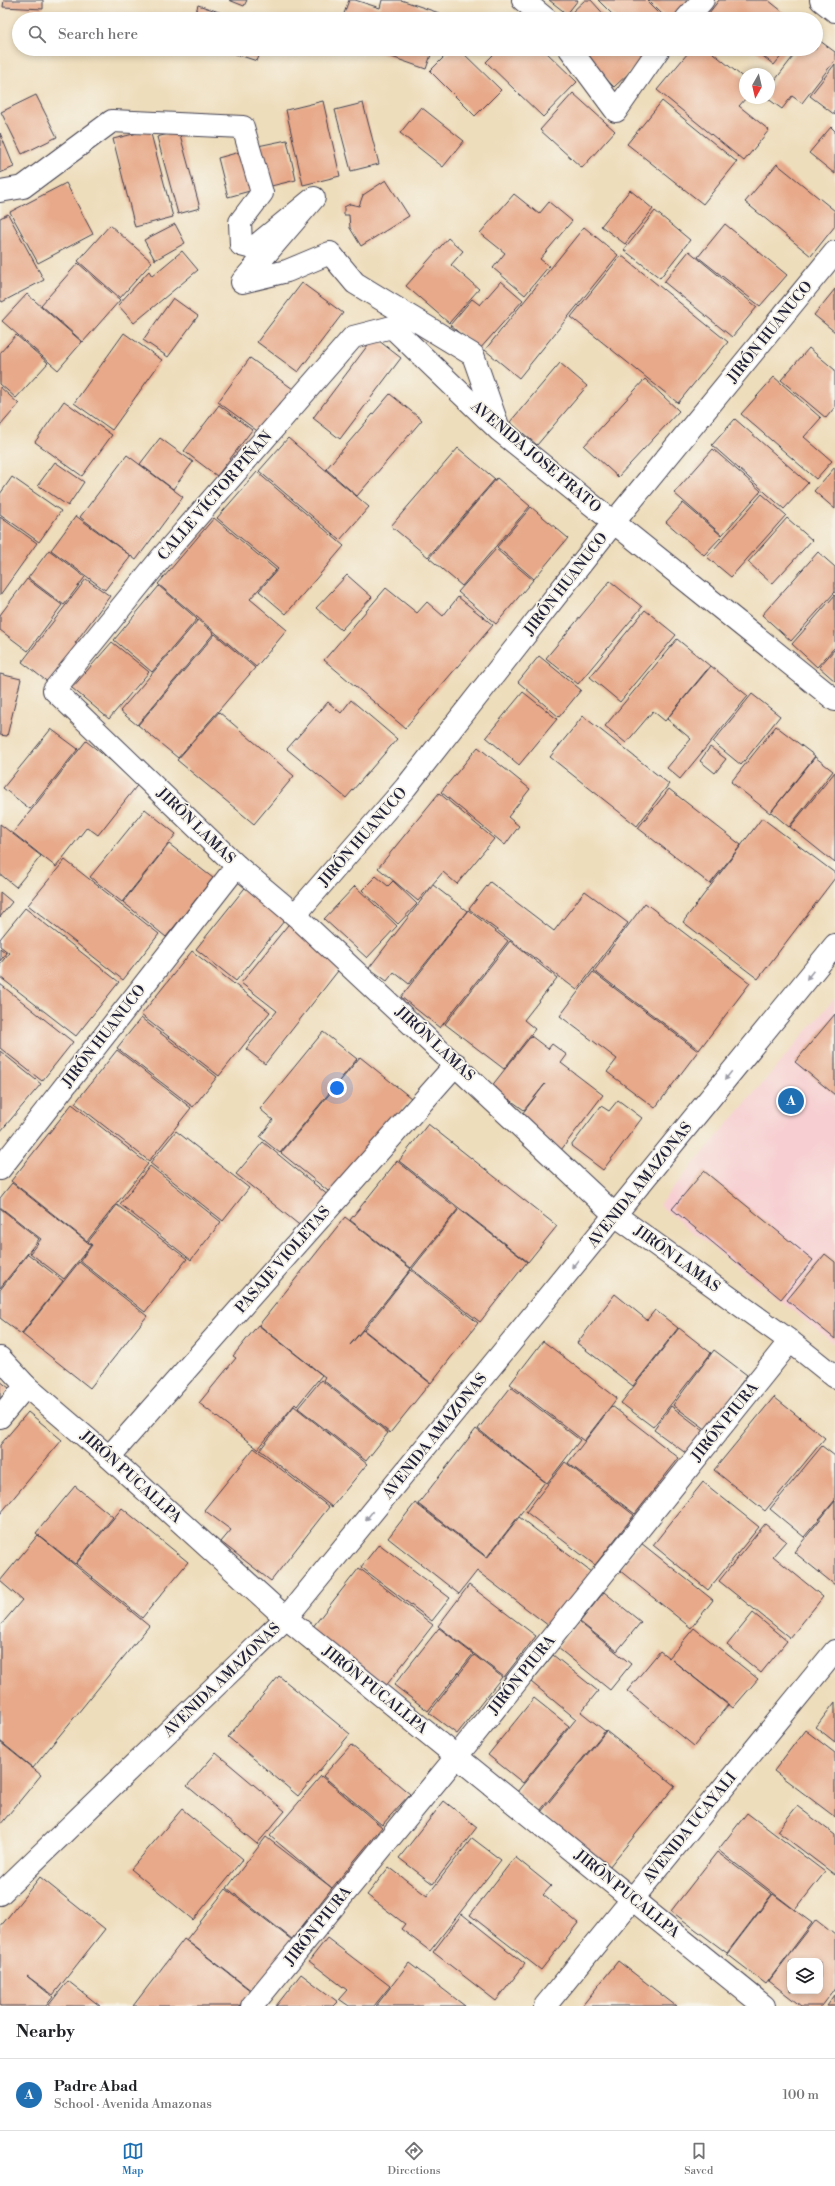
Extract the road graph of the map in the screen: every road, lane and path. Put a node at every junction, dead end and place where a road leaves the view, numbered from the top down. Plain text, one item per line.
1 (523, 0) edge
2 (703, 0) edge
3 (821, 0) edge
4 (835, 11) edge
5 (538, 12) edge
6 (692, 12) edge
7 (575, 56) edge
8 (654, 56) edge
9 (0, 191) edge
10 (835, 252) edge
11 (392, 327) joint
12 (500, 431) junction
13 (614, 522) junction
14 (54, 690) joint
15 (835, 700) edge
16 (237, 866) junction
17 (296, 915) junction
18 (835, 945) edge
19 (456, 1064) junction
20 (0, 1169) edge
21 (615, 1215) junction
22 (790, 1341) junction
23 (0, 1358) edge
24 (835, 1377) edge
25 (26, 1386) junction
26 (0, 1417) edge
27 (109, 1457) junction
28 (286, 1618) junction
29 (835, 1651) edge
30 (457, 1756) junction
31 (0, 1894) edge
32 (632, 1898) junction
33 (252, 2006) edge
34 (544, 2006) edge
35 (764, 2006) edge

1 - 5 street
2 - 6 street
3 - 4 street
7 - 8 street
9 - 12 street
10 - 13 street, JIRÓN HUANUCO
11 - 12 street, AVENIDA JOSE PRATO
11 - 14 street, CALLE VÍCTOR PIÑAN
12 - 13 street, AVENIDA JOSE PRATO
13 - 15 street, AVENIDA JOSE PRATO
13 - 17 street, JIRÓN HUANUCO
14 - 16 street, JIRÓN LAMAS
16 - 17 street, JIRÓN LAMAS
16 - 20 street, JIRÓN HUANUCO
17 - 19 street, JIRÓN LAMAS
18 -> 21 street, AVENIDA AMAZONAS
19 - 21 street, JIRÓN LAMAS
19 - 27 street, PASAJE VIOLETAS
21 - 22 street, JIRÓN LAMAS
21 -> 28 street, AVENIDA AMAZONAS
22 - 24 street, JIRÓN LAMAS
22 - 30 street, JIRÓN PIURA
23 - 25 street, JIRÓN PUCALLPA
25 - 26 street
25 - 27 street, JIRÓN PUCALLPA
27 - 28 street, JIRÓN PUCALLPA
28 - 30 street, JIRÓN PUCALLPA
28 - 31 street, AVENIDA AMAZONAS
29 - 32 street, AVENIDA UCAYALI
30 - 32 street, JIRÓN PUCALLPA
30 - 33 street, JIRÓN PIURA
32 - 34 street, AVENIDA UCAYALI
32 - 35 street, JIRÓN PUCALLPA

